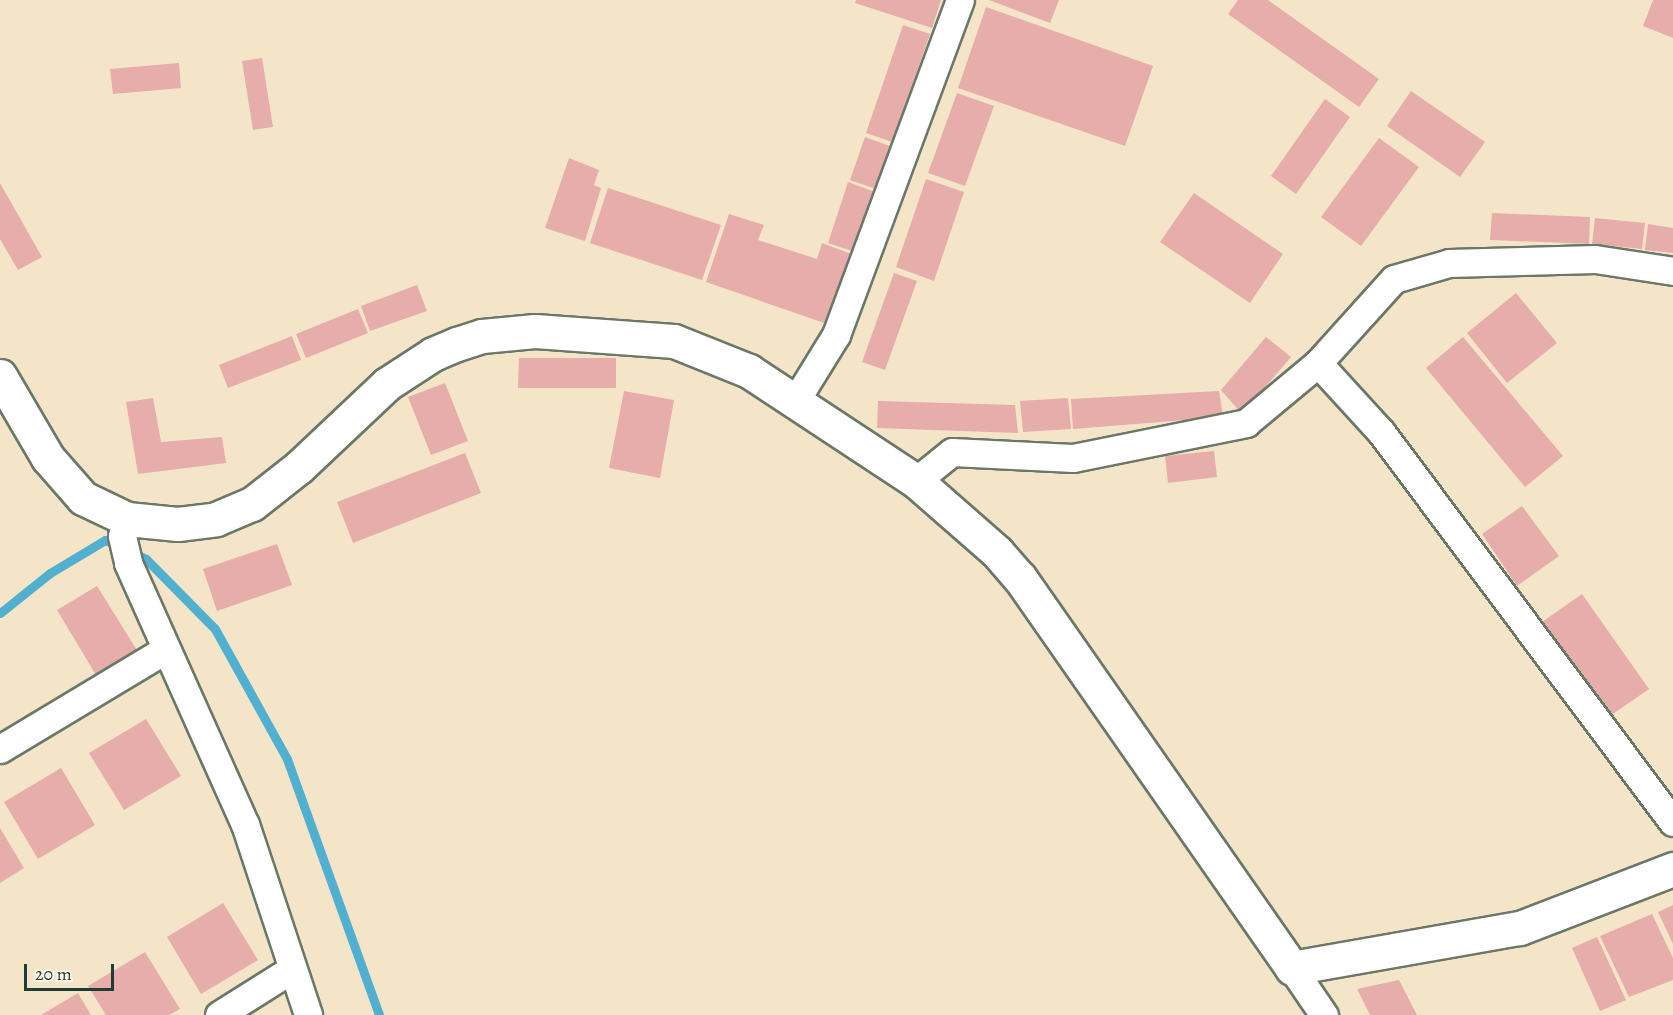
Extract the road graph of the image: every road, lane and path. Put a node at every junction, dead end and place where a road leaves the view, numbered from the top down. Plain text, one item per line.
1 (960, 0) edge
2 (1673, 271) edge
3 (1318, 363) junction
4 (0, 376) edge
5 (794, 403) junction
6 (916, 481) junction
7 (124, 528) junction
8 (165, 650) junction
9 (0, 749) edge
10 (1673, 822) edge
11 (1673, 869) edge
12 (1292, 968) junction
13 (292, 969) junction
14 (219, 1015) edge
15 (308, 1015) edge
16 (1324, 1015) edge

1 - 5 street
2 - 3 street
3 - 6 street
3 - 10 street
4 - 7 street
5 - 6 street
5 - 7 street
6 - 12 street
7 - 8 street
8 - 9 street
8 - 13 street
11 - 12 street
12 - 16 street
13 - 14 street
13 - 15 street

